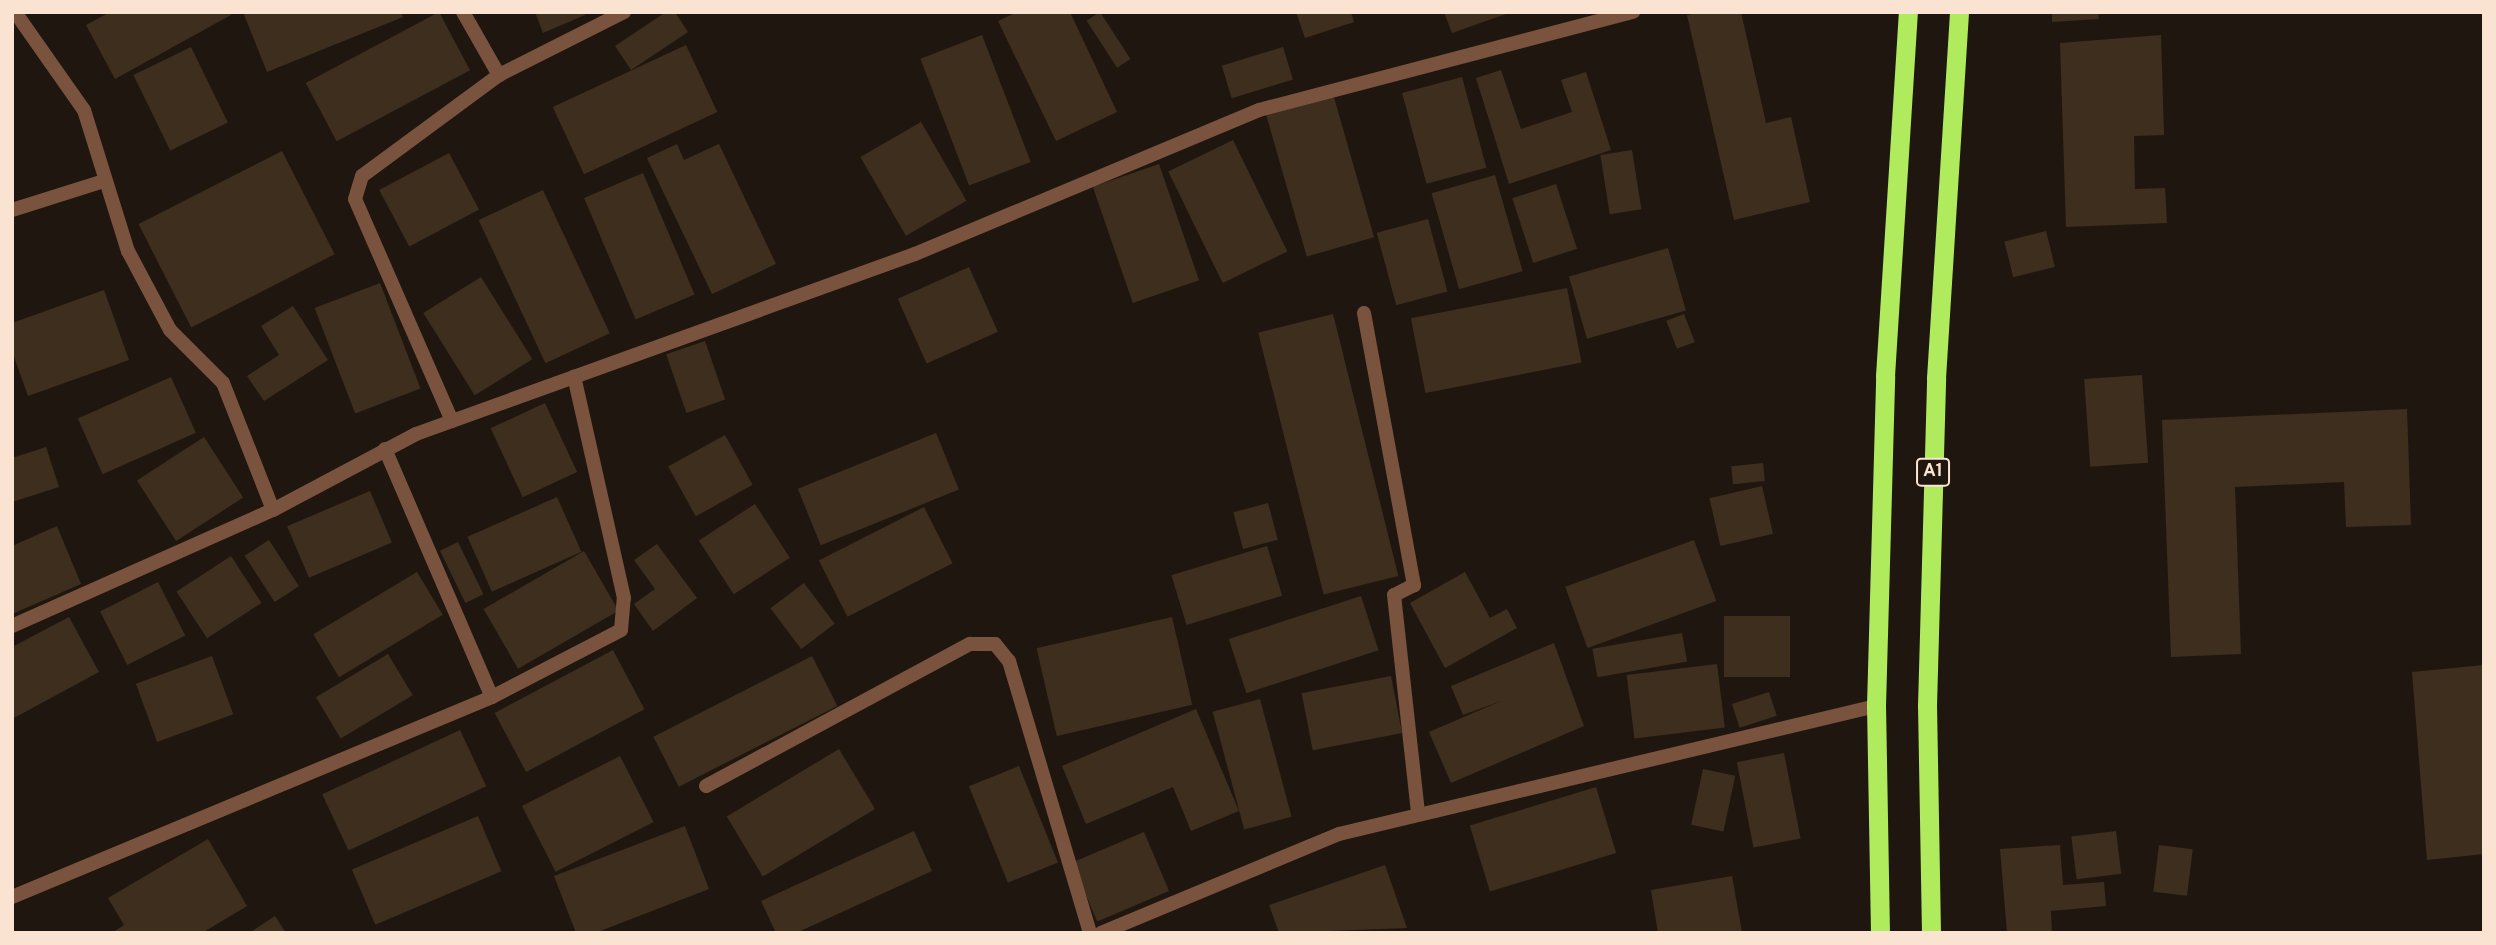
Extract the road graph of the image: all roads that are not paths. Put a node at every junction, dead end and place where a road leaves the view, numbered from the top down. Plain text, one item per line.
1 (15, 12) edge
2 (463, 12) edge
3 (624, 12) edge
4 (1633, 12) edge
5 (1908, 12) edge
6 (1959, 12) edge
7 (499, 75) junction
8 (104, 181) junction
9 (12, 210) edge
10 (1364, 313) dead end
11 (574, 376) junction
12 (452, 421) junction
13 (385, 449) junction
14 (272, 510) junction
15 (12, 626) edge
16 (492, 697) junction
17 (1876, 706) junction
18 (706, 786) dead end
19 (1418, 813) junction
20 (12, 897) edge
21 (1090, 933) edge
22 (1101, 933) edge
23 (1880, 933) edge
24 (1931, 933) edge

1 - 8 street
2 - 7 street
3 - 7 street
4 - 11 street
5 - 17 highway
6 - 24 highway, A1
7 - 12 street
8 - 9 street
8 - 14 street
10 - 19 street
11 - 12 street
11 - 16 street
12 - 13 street
13 - 14 street
13 - 16 street
14 - 15 street
16 - 20 street
17 - 19 street
17 - 23 highway
18 - 21 street
19 - 22 street

